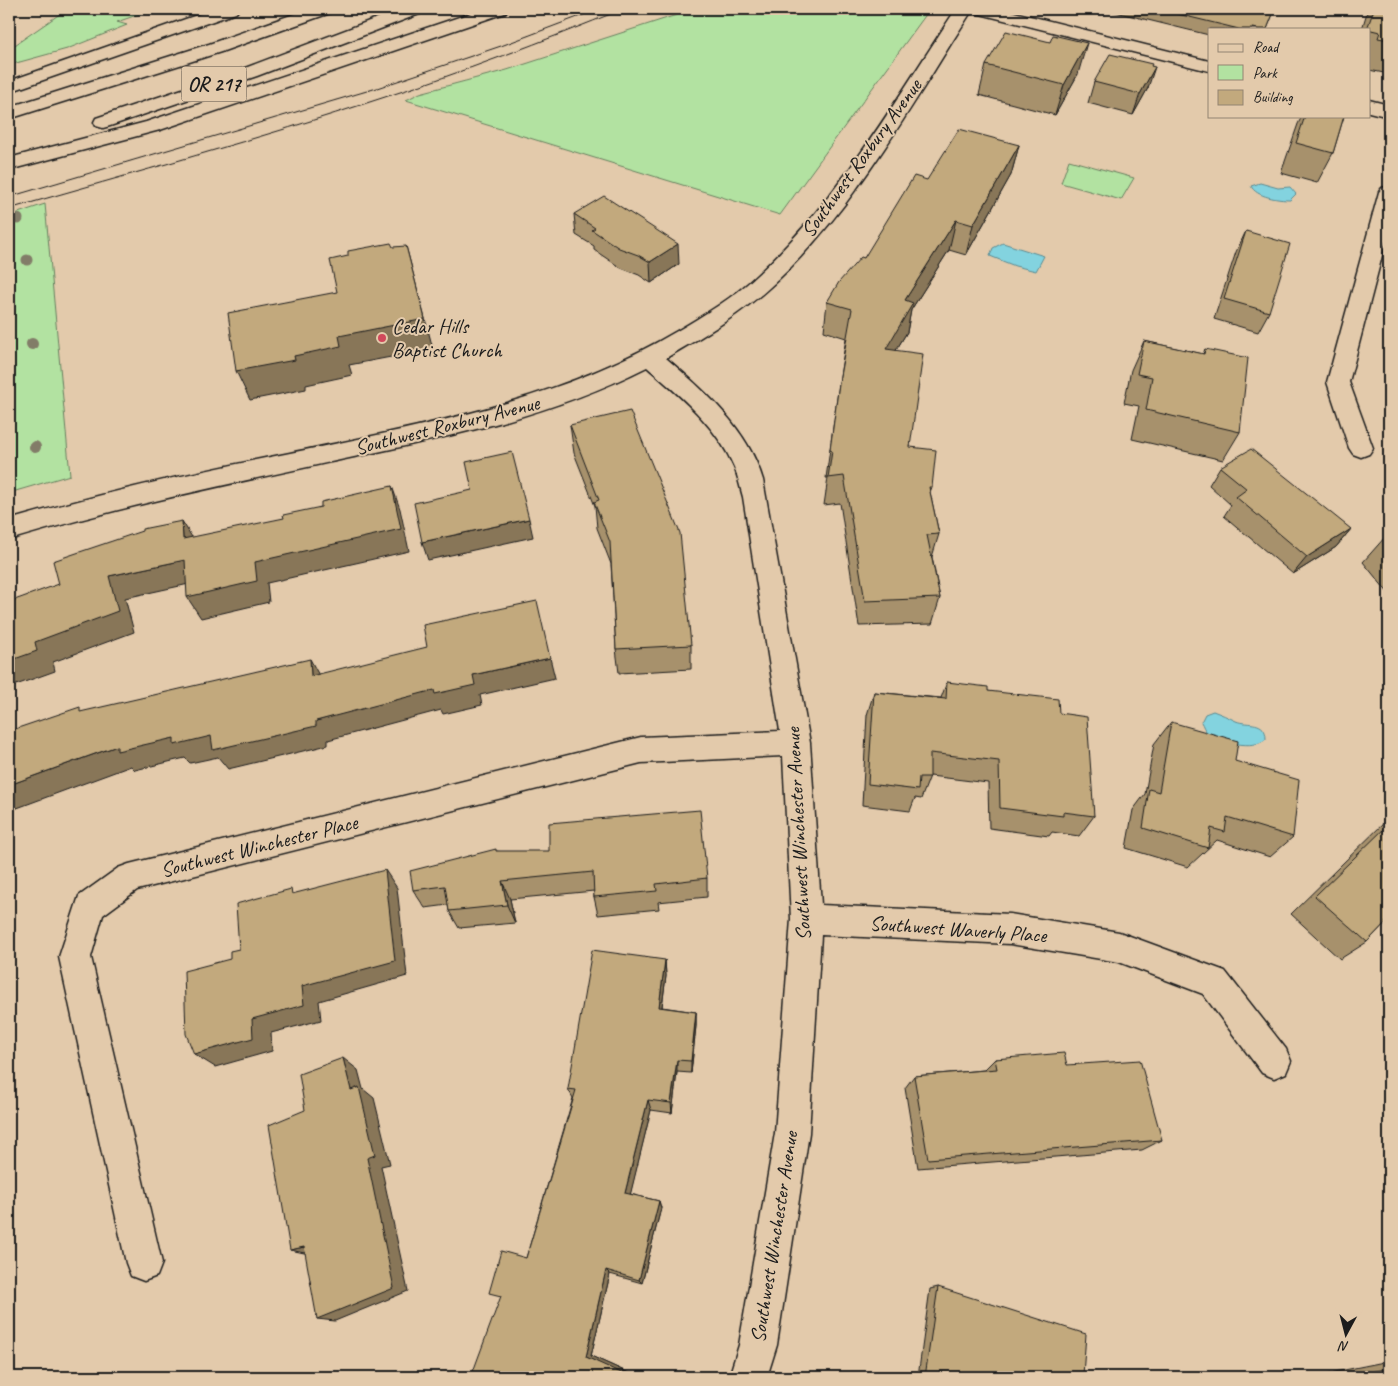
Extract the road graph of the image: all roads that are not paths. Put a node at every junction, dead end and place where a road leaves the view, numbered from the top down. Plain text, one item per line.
1 (230, 9) edge
2 (324, 9) edge
3 (416, 9) edge
4 (499, 9) edge
5 (964, 9) edge
6 (982, 9) edge
7 (1208, 66) edge
8 (9, 88) edge
9 (1370, 106) edge
10 (1389, 111) edge
11 (9, 113) edge
12 (9, 152) edge
13 (9, 164) edge
14 (1389, 192) edge
15 (652, 358) junction
16 (1361, 448) dead end
17 (9, 530) edge
18 (796, 743) junction
19 (806, 919) junction
20 (1274, 1061) dead end
21 (144, 1263) dead end
22 (748, 1377) edge

1 - 8 main road
2 - 11 main road, OR 217
3 - 12 main road, OR 217
4 - 13 main road
5 - 15 main road, Southwest Roxbury Avenue
6 - 7 main road
9 - 10 main road
14 - 16 main road
15 - 17 main road, Southwest Roxbury Avenue
15 - 18 main road, Southwest Winchester Avenue
18 - 19 main road, Southwest Winchester Avenue
18 - 21 main road, Southwest Winchester Place
19 - 20 main road, Southwest Waverly Place
19 - 22 main road, Southwest Winchester Avenue

